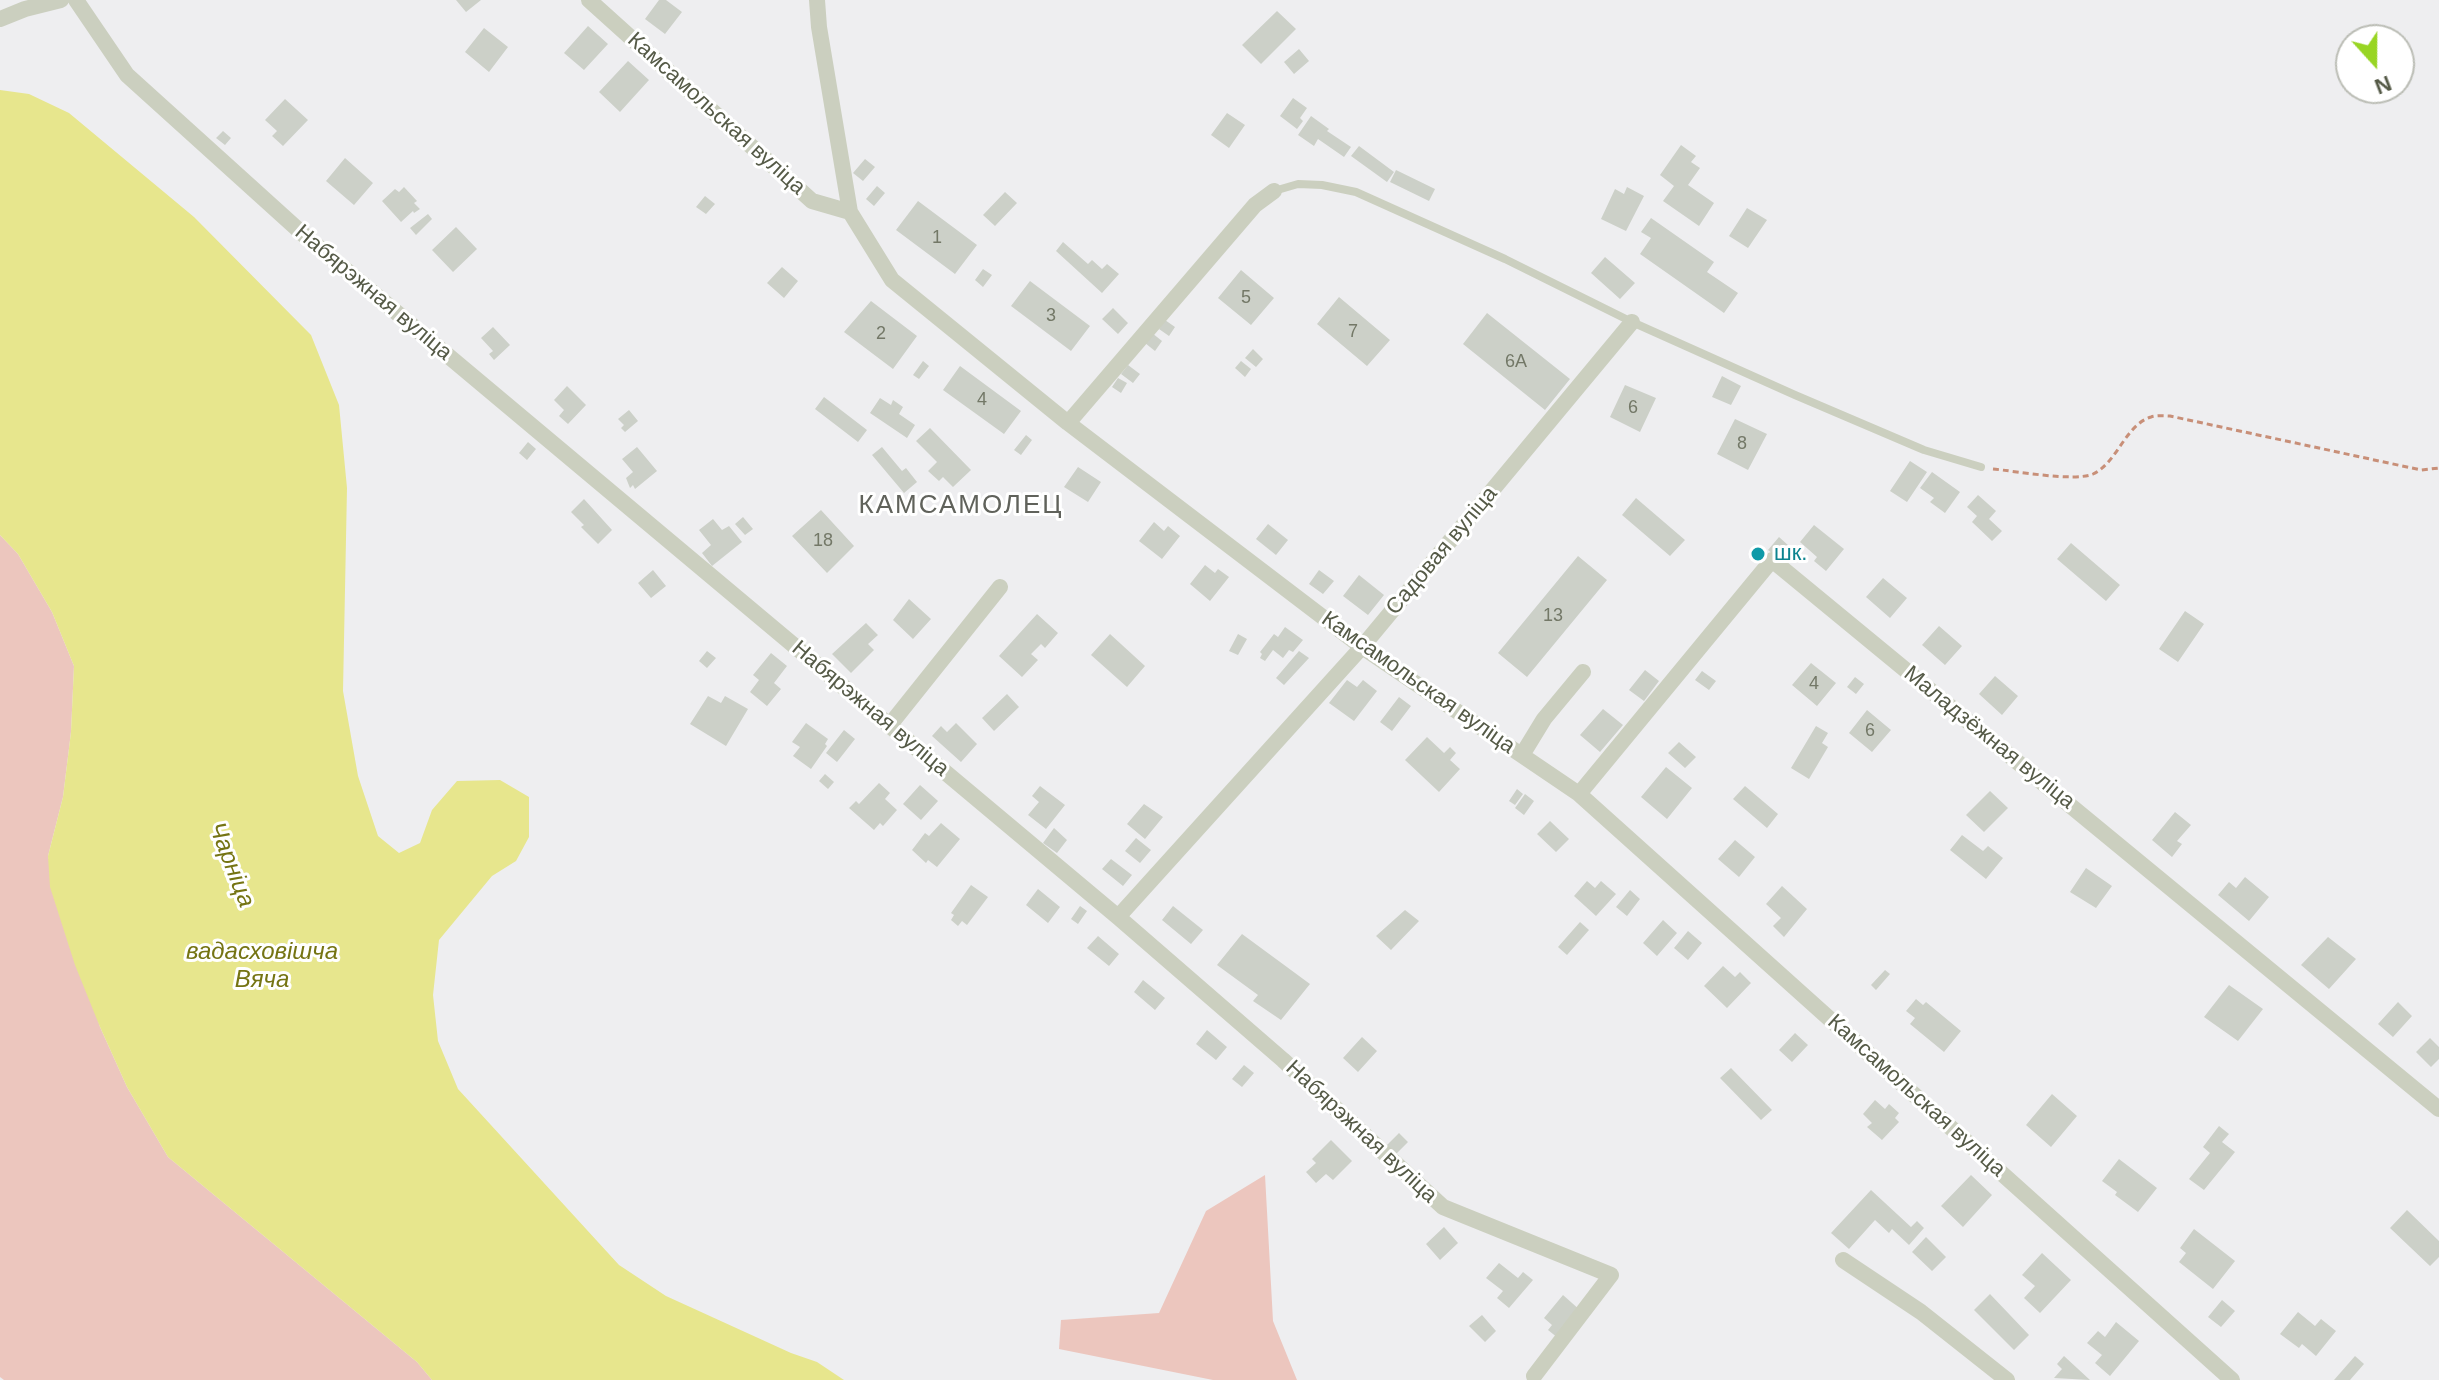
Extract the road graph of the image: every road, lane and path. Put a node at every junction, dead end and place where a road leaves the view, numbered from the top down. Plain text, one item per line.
1 (61, 0) edge
2 (76, 0) edge
3 (817, 0) edge
4 (596, 2) edge
5 (0, 19) edge
6 (1274, 191) joint
7 (850, 212) junction
8 (1632, 322) junction
9 (1068, 423) junction
10 (1981, 467) joint
11 (2439, 468) edge
12 (1000, 587) dead end
13 (1362, 647) junction
14 (1583, 672) dead end
15 (889, 726) junction
16 (1522, 755) junction
17 (1579, 794) junction
18 (1118, 917) junction
19 (2439, 1109) edge
20 (1843, 1260) dead end
21 (1534, 1376) dead end
22 (2007, 1380) edge
23 (2232, 1380) edge

1 - 5 street
2 - 15 street, Набярэжная вуліца
3 - 7 street
4 - 7 street, Камсамольская вуліца
6 - 8 lane
6 - 9 street
7 - 9 street, Камсамольская вуліца
8 - 10 lane
8 - 13 street, Садовая вуліца
9 - 13 street, Камсамольская вуліца
10 - 11 path
12 - 15 street
13 - 16 street, Камсамольская вуліца
13 - 18 street, Садовая вуліца
14 - 16 street
15 - 18 street, Набярэжная вуліца
16 - 17 street, Камсамольская вуліца
17 - 19 street, Маладзёжная вуліца
17 - 23 street, Камсамольская вуліца
18 - 21 street, Набярэжная вуліца
20 - 22 street

